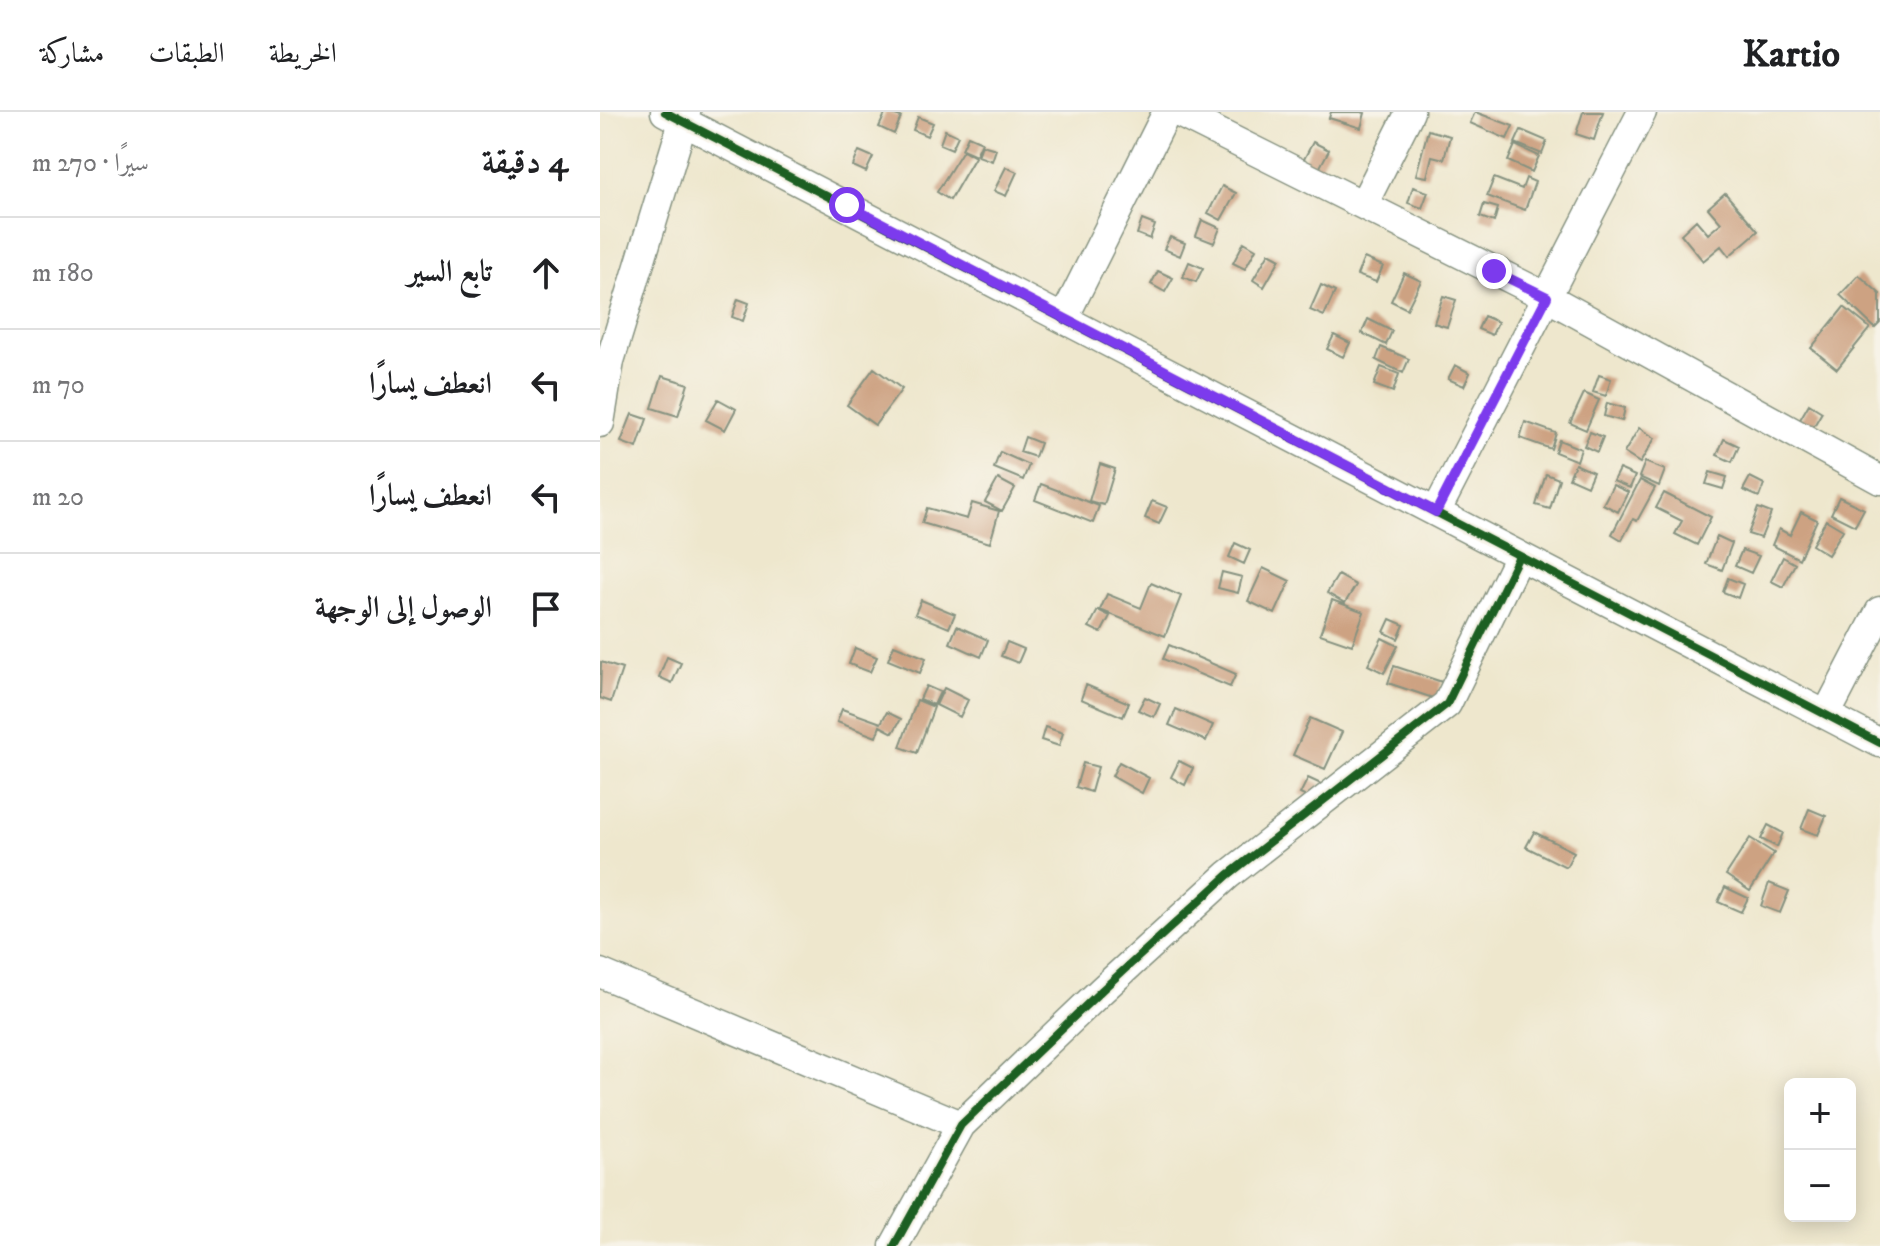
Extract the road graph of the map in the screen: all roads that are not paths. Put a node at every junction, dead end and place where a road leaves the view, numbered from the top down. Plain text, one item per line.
1 (1167, 112) edge
2 (1177, 112) edge
3 (1410, 112) edge
4 (1642, 112) edge
5 (678, 115) edge
6 (1363, 205) junction
7 (1547, 297) junction
8 (1064, 318) junction
9 (600, 423) edge
10 (1880, 480) edge
11 (1436, 512) junction
12 (1519, 556) junction
13 (1880, 611) edge
14 (1826, 715) junction
15 (1880, 743) edge
16 (600, 973) edge
17 (961, 1125) junction
18 (894, 1246) edge

1 - 8 street
2 - 6 street
3 - 6 street
4 - 7 street
5 - 8 street
5 - 9 street
6 - 7 street
7 - 10 street
7 - 11 street
8 - 11 street
11 - 12 street
12 - 14 street
12 - 17 street
13 - 14 street
14 - 15 street
16 - 17 street
17 - 18 street

